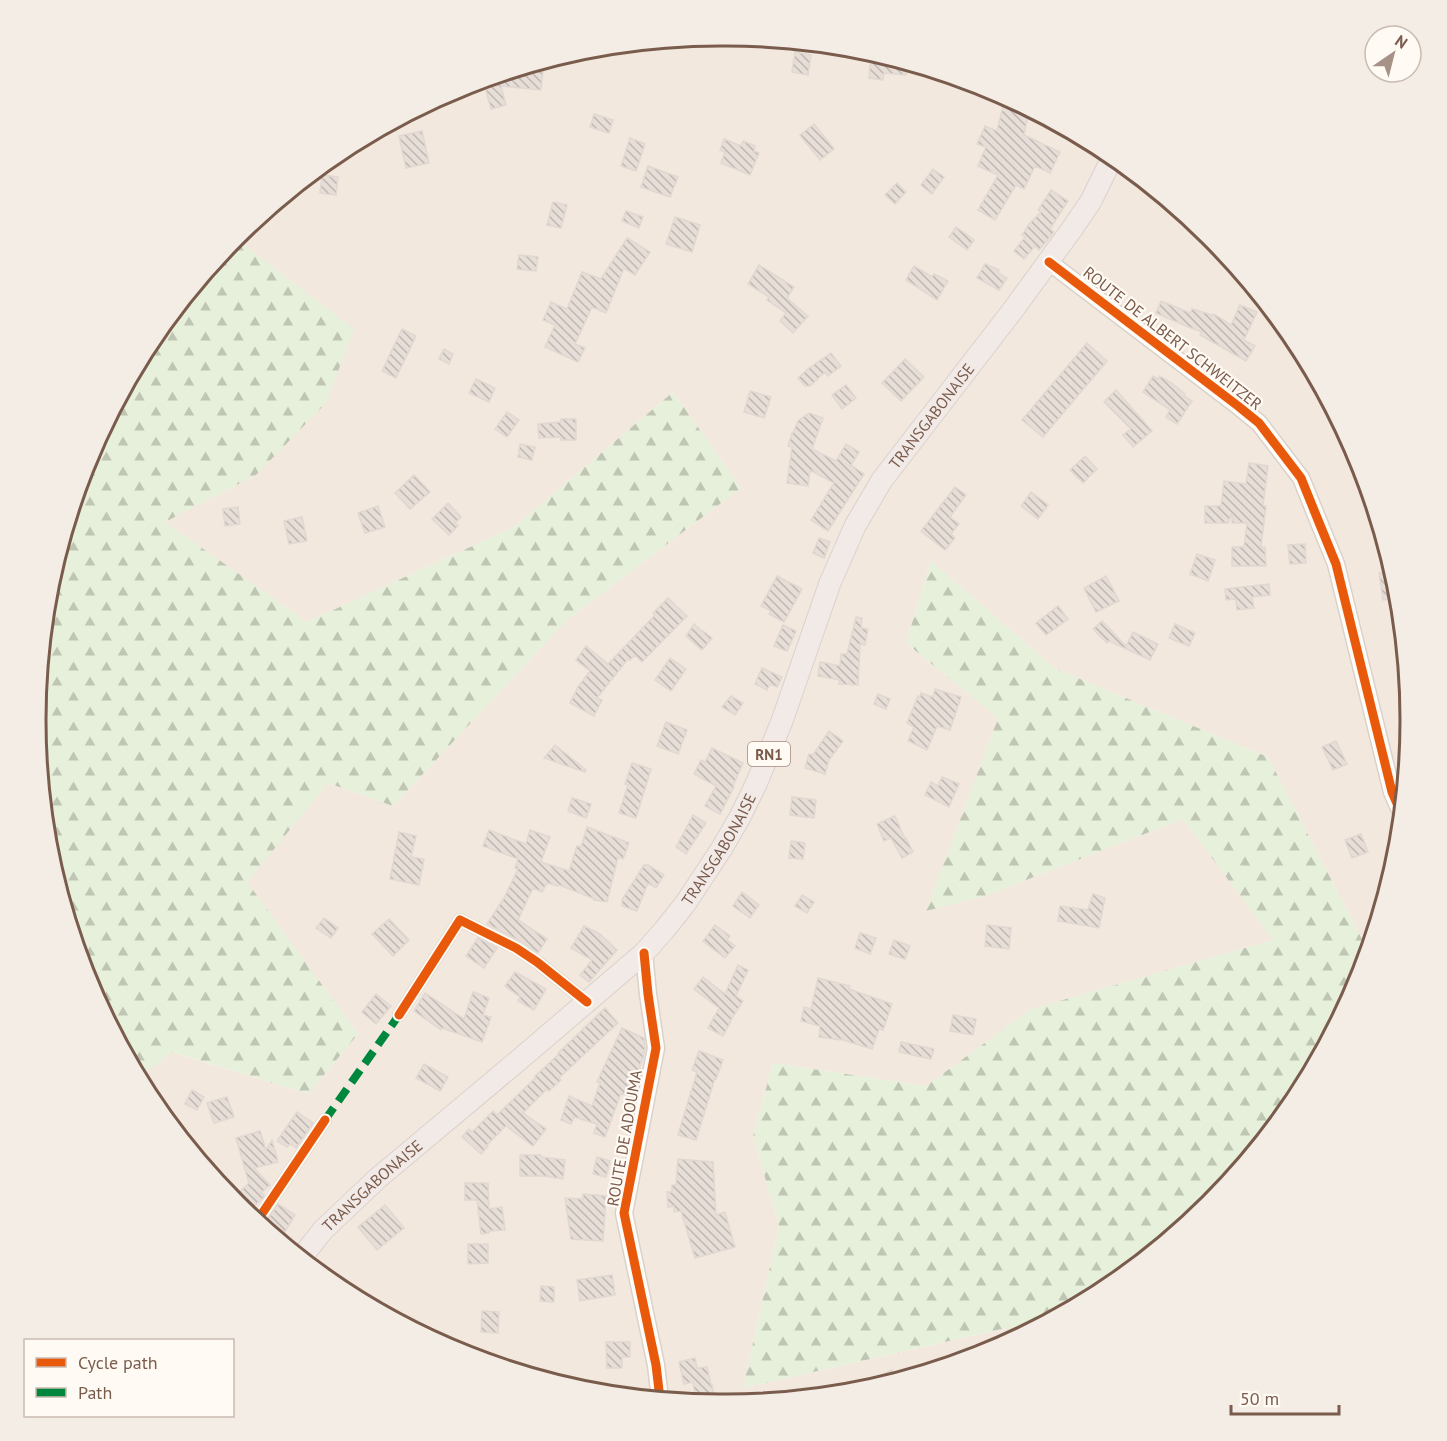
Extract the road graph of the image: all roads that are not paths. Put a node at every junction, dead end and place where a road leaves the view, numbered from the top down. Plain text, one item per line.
1 (1108, 165) edge
2 (1049, 262) junction
3 (1396, 801) edge
4 (644, 953) junction
5 (587, 1002) junction
6 (399, 1015) dead end
7 (325, 1120) dead end
8 (262, 1214) edge
9 (306, 1252) edge
10 (659, 1391) edge

1 - 2 highway, TRANSGABONAISE / RN1
2 - 3 street, ROUTE DE ALBERT SCHWEITZER
2 - 4 highway, TRANSGABONAISE / RN1
4 - 5 highway, TRANSGABONAISE / RN1
4 - 10 street, ROUTE DE ADOUMA
5 - 6 street
5 - 9 highway, TRANSGABONAISE / RN1
7 - 8 street

